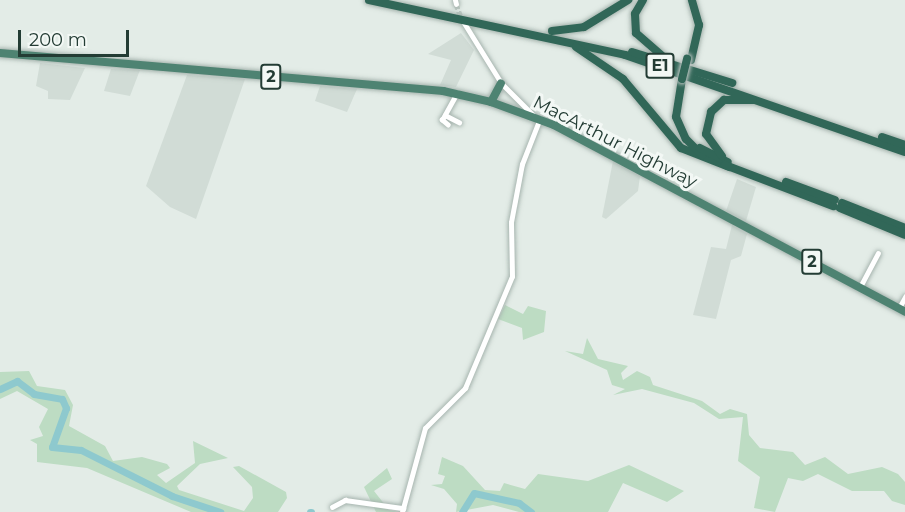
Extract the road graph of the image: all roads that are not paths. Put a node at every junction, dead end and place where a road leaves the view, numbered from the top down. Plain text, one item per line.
1 (369, 0) edge
2 (395, 0) edge
3 (628, 0) edge
4 (643, 0) edge
5 (687, 0) edge
6 (692, 0) edge
7 (464, 23) tunnel mouth
8 (550, 33) junction
9 (0, 53) edge
10 (688, 62) junction
11 (501, 83) junction
12 (458, 93) junction
13 (491, 102) junction
14 (771, 102) junction
15 (446, 115) junction
16 (537, 117) junction
17 (459, 122) dead end
18 (448, 125) dead end
19 (905, 145) edge
20 (905, 152) edge
21 (730, 165) junction
22 (838, 204) junction
23 (905, 228) edge
24 (905, 235) edge
25 (878, 254) dead end
26 (860, 287) junction
27 (905, 297) edge
28 (902, 310) edge
29 (332, 507) dead end
30 (402, 510) edge

1 - 8 highway, E1
2 - 8 highway, E1
3 - 8 highway
4 - 10 highway
5 - 10 highway
6 - 10 highway
7 - 11 street
8 - 10 highway, E1
8 - 14 highway, E1
8 - 21 highway
9 - 12 highway, MacArthur Highway / 2
10 - 19 highway, E1
10 - 21 highway, bridge
11 - 13 highway
11 - 16 street
12 - 13 highway, MacArthur Highway / 2
12 - 15 street
13 - 16 highway, MacArthur Highway / 2
14 - 20 highway, E1
14 - 21 highway
15 - 17 street
15 - 18 street
16 - 26 highway, MacArthur Highway / 2
16 - 30 street
21 - 22 highway
22 - 23 highway
22 - 24 highway
25 - 26 street
26 - 28 highway, MacArthur Highway / 2
27 - 28 street
29 - 30 street

